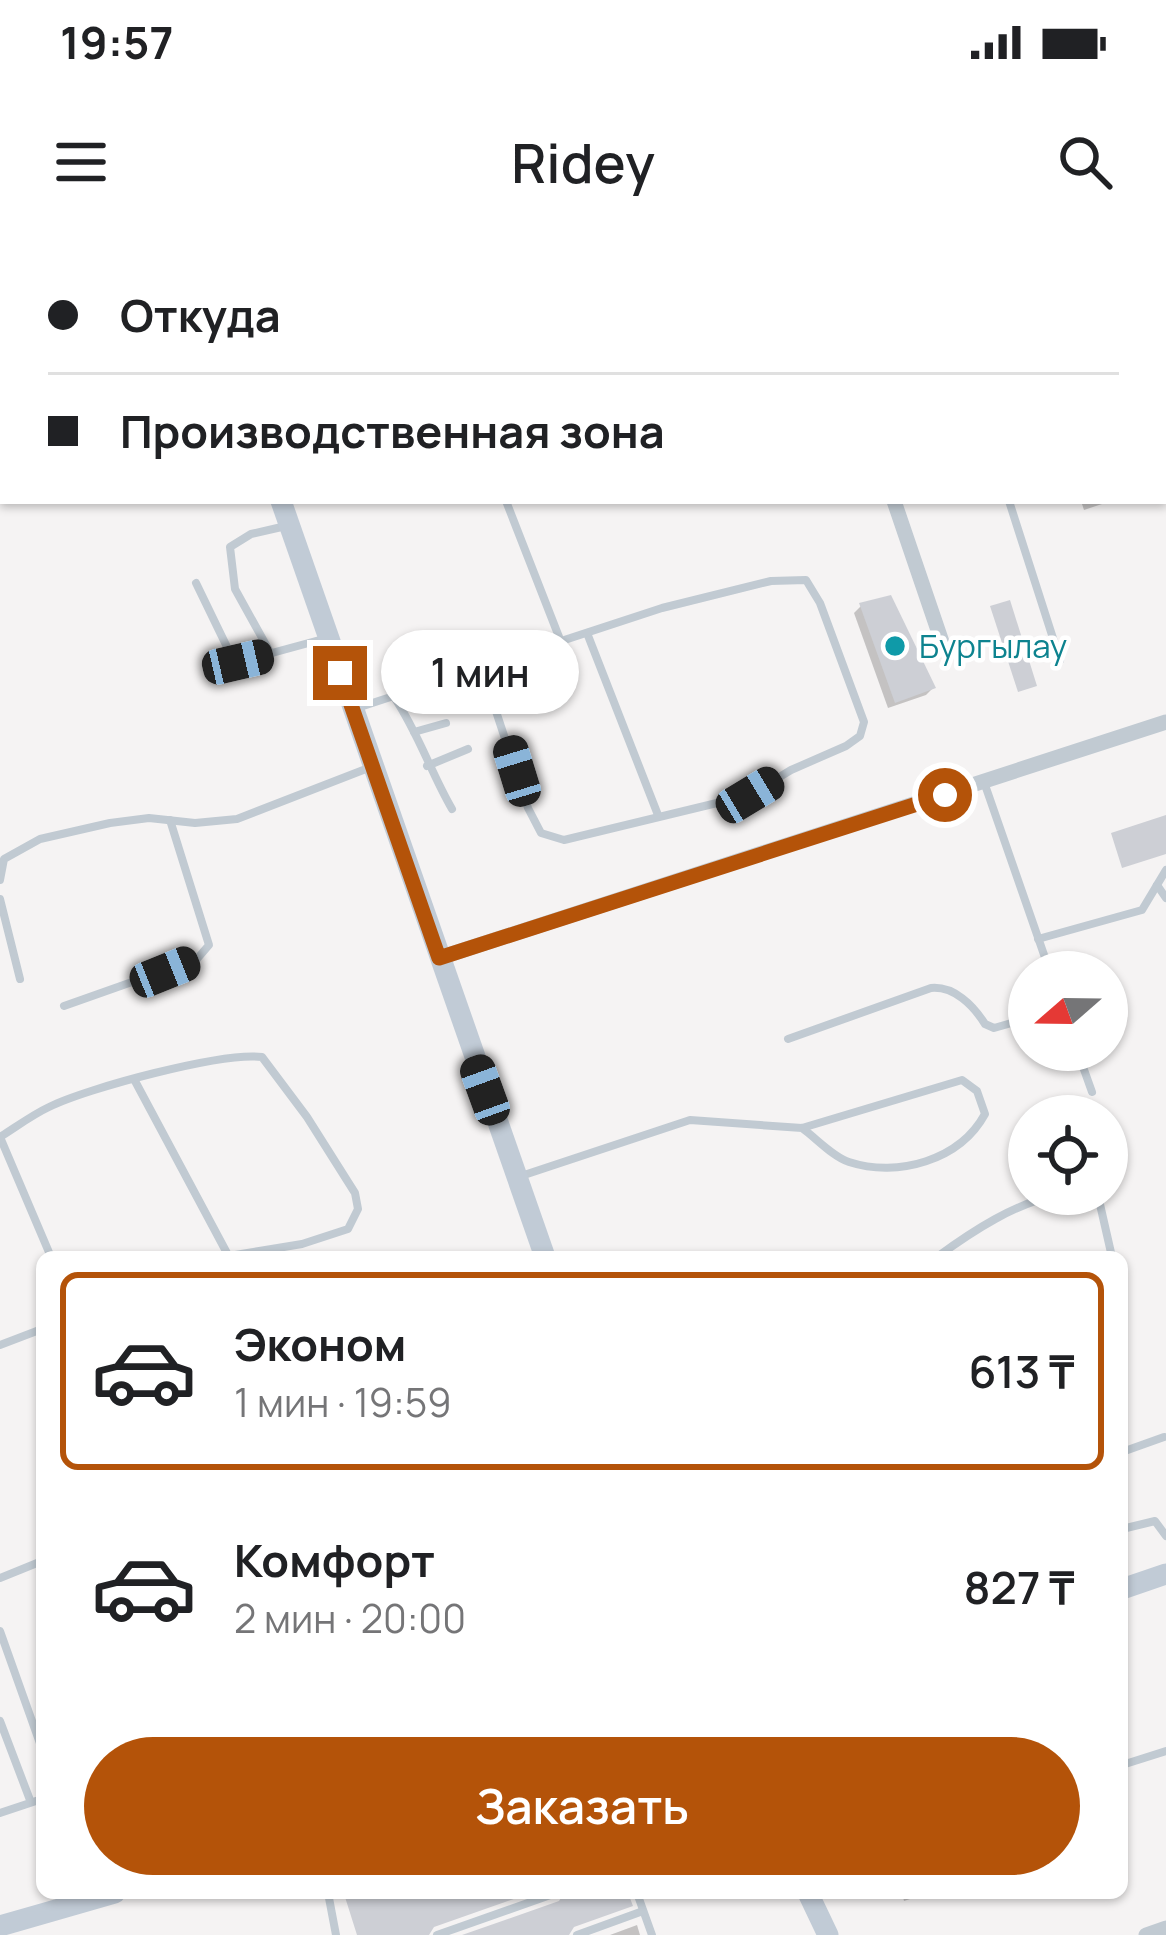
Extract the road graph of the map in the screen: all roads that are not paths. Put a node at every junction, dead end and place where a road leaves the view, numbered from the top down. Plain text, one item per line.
1 (282, 504) edge
2 (507, 504) edge
3 (895, 504) edge
4 (1010, 504) edge
5 (289, 525) junction
6 (196, 583) dead end
7 (587, 633) junction
8 (328, 637) junction
9 (561, 642) junction
10 (942, 642) dead end
11 (271, 654) junction
12 (1060, 660) dead end
13 (482, 669) junction
14 (394, 697) junction
15 (353, 709) junction
16 (1166, 722) edge
17 (446, 723) dead end
18 (414, 732) junction
19 (468, 749) dead end
20 (372, 766) junction
21 (427, 766) junction
22 (984, 782) junction
23 (452, 809) dead end
24 (658, 815) junction
25 (170, 820) junction
26 (1166, 870) edge
27 (0, 880) edge
28 (1157, 885) junction
29 (1166, 898) edge
30 (0, 899) edge
31 (1038, 939) junction
32 (1042, 951) edge
33 (439, 958) junction
34 (20, 979) dead end
35 (64, 1006) dead end
36 (1008, 1024) edge
37 (788, 1039) dead end
38 (1084, 1071) edge
39 (135, 1081) junction
40 (1091, 1092) dead end
41 (802, 1128) junction
42 (0, 1137) edge
43 (517, 1178) junction
44 (1008, 1212) edge
45 (1102, 1215) edge
46 (48, 1251) edge
47 (222, 1251) edge
48 (271, 1251) edge
49 (543, 1251) edge
50 (945, 1251) edge
51 (1111, 1251) edge
52 (36, 1331) edge
53 (0, 1345) edge
54 (1164, 1437) edge
55 (1128, 1450) edge
56 (1128, 1528) edge
57 (1166, 1536) edge
58 (36, 1563) edge
59 (1166, 1574) edge
60 (0, 1578) edge
61 (1128, 1587) edge
62 (0, 1630) edge
63 (0, 1721) edge
64 (36, 1732) edge
65 (1166, 1751) edge
66 (1128, 1763) edge
67 (30, 1800) junction
68 (36, 1800) edge
69 (0, 1813) edge
70 (90, 1899) edge
71 (329, 1899) edge
72 (539, 1899) edge
73 (639, 1899) edge
74 (811, 1899) edge
75 (643, 1911) junction
76 (0, 1926) edge
77 (1166, 1928) edge
78 (336, 1935) edge
79 (436, 1935) edge
80 (578, 1935) edge
81 (652, 1935) edge
82 (828, 1935) edge
83 (1146, 1935) edge

1 - 5 main road
2 - 9 lane
3 - 10 street
4 - 12 lane
5 - 8 main road
5 - 11 lane
6 - 11 lane
7 - 9 lane
7 - 24 lane
7 - 24 lane
8 - 11 lane
8 - 15 main road
9 - 13 lane
13 - 14 lane
13 - 24 lane
14 - 15 lane
14 - 18 lane
15 - 20 main road
16 - 22 street
17 - 18 lane
18 - 21 lane
19 - 21 lane
20 - 25 lane
20 - 33 main road
21 - 23 lane
22 - 31 lane
22 - 33 street
25 - 27 lane
25 - 35 lane
26 - 28 lane
28 - 29 lane
28 - 31 lane
30 - 34 lane
31 - 32 lane
33 - 43 main road
36 - 37 lane
38 - 40 lane
39 - 42 lane
39 - 47 lane
39 - 48 lane
41 - 41 lane
41 - 43 lane
42 - 46 lane
43 - 49 main road
44 - 50 lane
45 - 51 lane
52 - 53 lane
54 - 55 lane
56 - 57 lane
58 - 60 lane
59 - 61 main road
62 - 64 lane
63 - 67 lane
65 - 66 lane
67 - 68 lane
67 - 69 lane
70 - 76 main road
71 - 78 lane
72 - 79 lane
73 - 75 lane
74 - 82 main road
75 - 80 lane
75 - 81 lane
77 - 83 street

